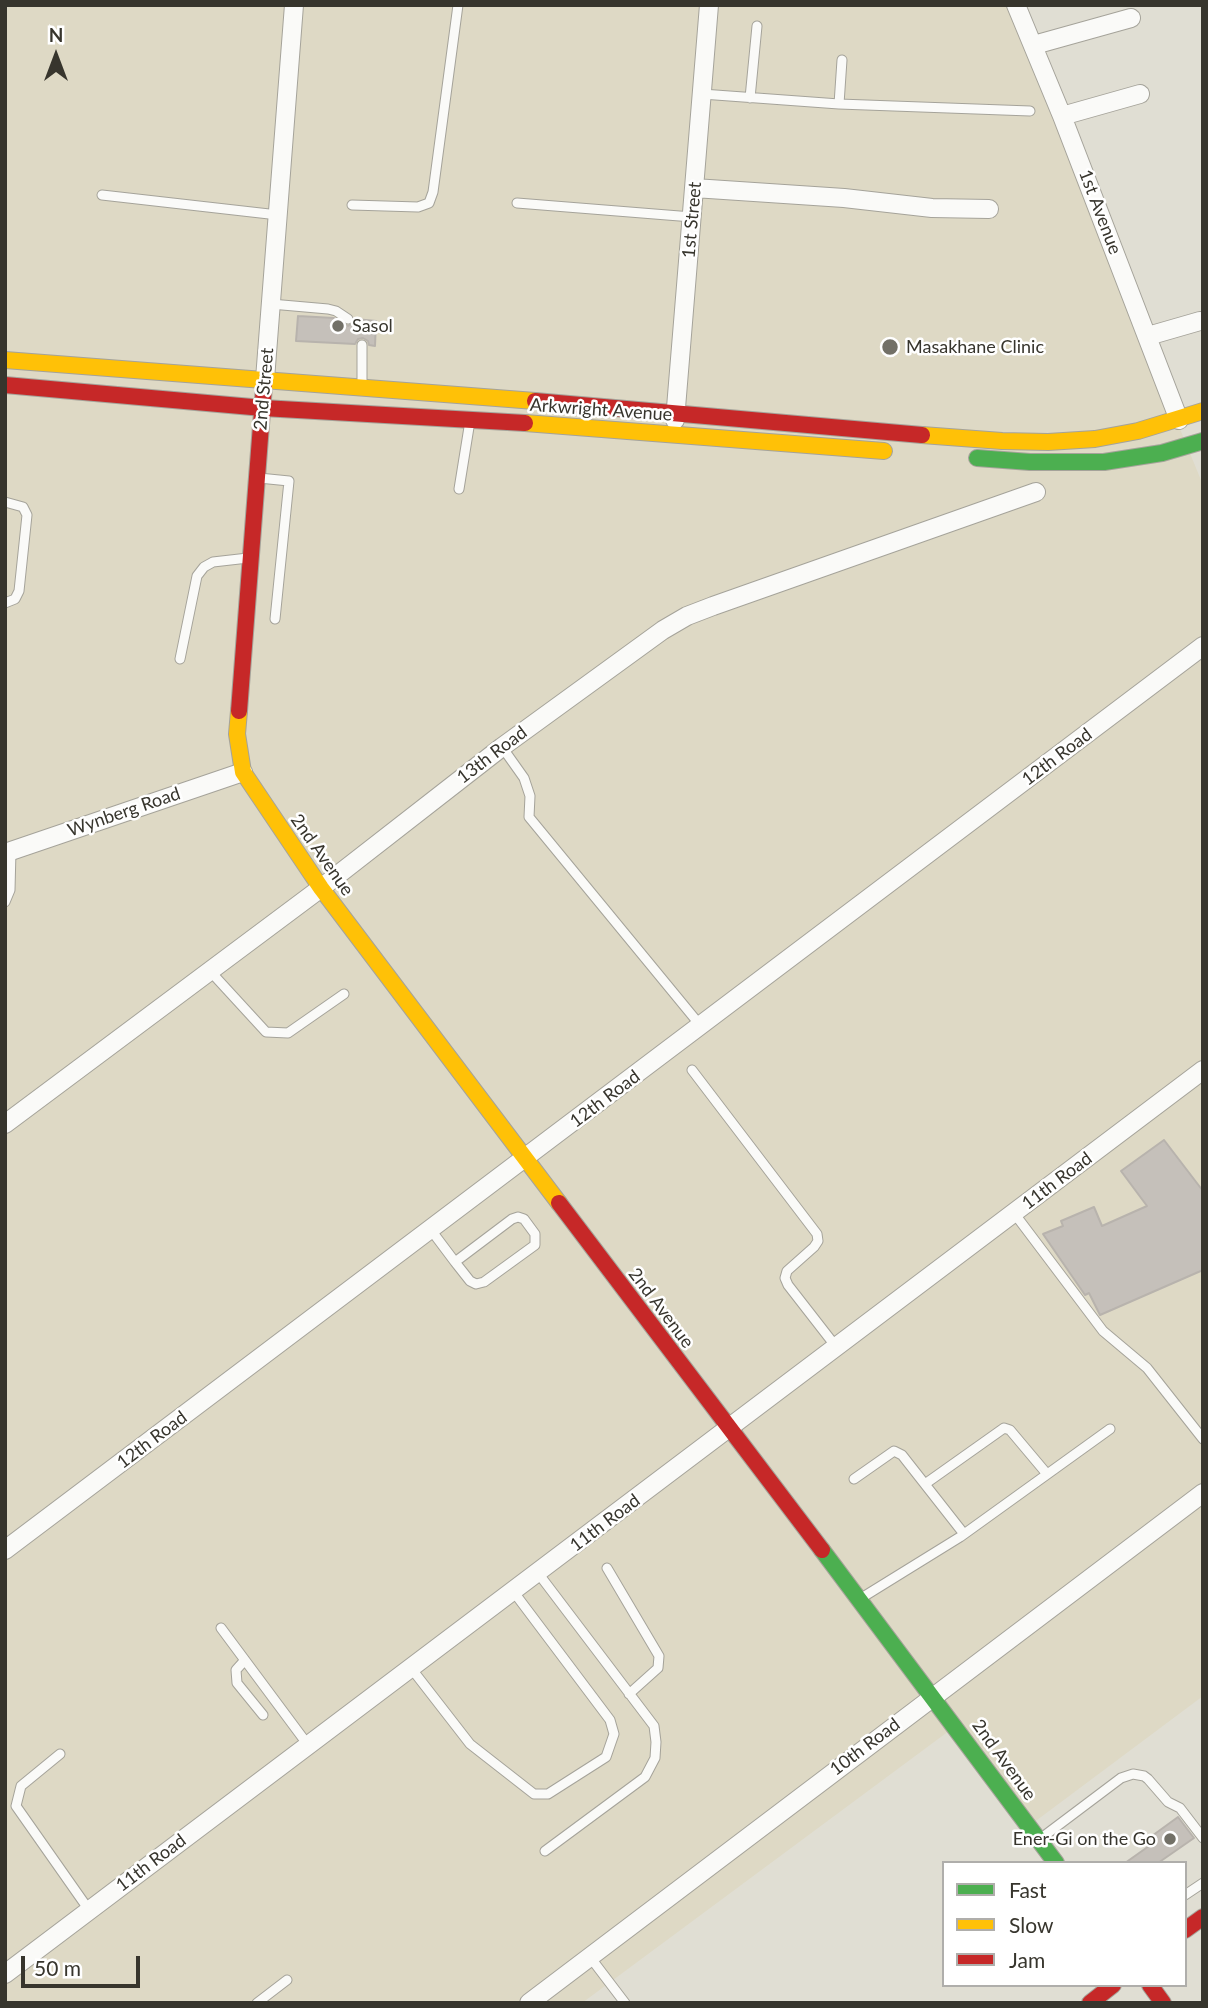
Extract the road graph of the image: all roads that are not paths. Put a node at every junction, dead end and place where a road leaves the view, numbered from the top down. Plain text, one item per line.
1 (294, 5) edge
2 (458, 5) edge
3 (709, 5) edge
4 (1016, 5) edge
5 (1131, 18) dead end
6 (757, 26) dead end
7 (1034, 45) junction
8 (842, 60) dead end
9 (702, 94) junction
10 (1140, 94) dead end
11 (750, 98) junction
12 (839, 104) junction
13 (1030, 111) dead end
14 (1062, 116) junction
15 (694, 188) junction
16 (102, 195) dead end
17 (517, 203) dead end
18 (352, 205) dead end
19 (989, 209) dead end
20 (278, 215) junction
21 (692, 217) junction
22 (271, 304) junction
23 (348, 319) dead end
24 (1200, 321) dead end
25 (1148, 335) junction
26 (362, 345) dead end
27 (5, 360) edge
28 (265, 379) junction
29 (5, 385) edge
30 (362, 387) junction
31 (262, 408) junction
32 (675, 411) junction
33 (1203, 411) edge
34 (470, 419) junction
35 (1179, 420) junction
36 (674, 434) junction
37 (1197, 443) edge
38 (907, 453) dead end
39 (962, 457) dead end
40 (257, 478) junction
41 (459, 489) dead end
42 (1037, 492) dead end
43 (5, 502) edge
44 (250, 558) junction
45 (5, 603) edge
46 (275, 620) dead end
47 (1203, 646) edge
48 (180, 659) dead end
49 (502, 747) junction
50 (243, 772) junction
51 (8, 852) edge
52 (321, 888) junction
53 (5, 902) edge
54 (210, 971) junction
55 (344, 993) dead end
56 (701, 1026) junction
57 (692, 1070) dead end
58 (1203, 1070) edge
59 (5, 1124) edge
60 (525, 1159) junction
61 (1014, 1213) junction
62 (431, 1230) junction
63 (455, 1262) junction
64 (836, 1348) junction
65 (729, 1429) junction
66 (1110, 1429) dead end
67 (1203, 1439) edge
68 (1047, 1474) junction
69 (853, 1479) dead end
70 (925, 1484) junction
71 (1203, 1493) edge
72 (964, 1534) junction
73 (5, 1550) edge
74 (607, 1568) dead end
75 (538, 1573) junction
76 (513, 1591) junction
77 (858, 1600) junction
78 (221, 1628) dead end
79 (245, 1660) junction
80 (411, 1668) junction
81 (629, 1694) junction
82 (933, 1696) junction
83 (263, 1716) dead end
84 (308, 1745) junction
85 (61, 1754) dead end
86 (1203, 1838) edge
87 (1039, 1840) junction
88 (545, 1851) dead end
89 (1055, 1861) edge
90 (1203, 1883) edge
91 (1187, 1894) edge
92 (89, 1910) junction
93 (1203, 1917) edge
94 (1187, 1929) edge
95 (590, 1956) junction
96 (5, 1974) edge
97 (287, 1980) dead end
98 (1110, 1987) edge
99 (1151, 1987) edge
100 (257, 2003) edge
101 (529, 2003) edge
102 (625, 2003) edge
103 (1090, 2003) edge
104 (1163, 2003) edge

1 - 20 street, 2nd Street
2 - 18 lane
3 - 9 street, 1st Street
4 - 7 street, 1st Avenue
5 - 7 street
6 - 11 lane
7 - 14 street, 1st Avenue
8 - 12 lane
9 - 11 lane
9 - 15 street, 1st Street
10 - 14 street
11 - 12 lane
12 - 13 lane
14 - 25 street, 1st Avenue
15 - 19 street
15 - 21 street, 1st Street
16 - 20 lane
17 - 21 lane
20 - 22 street, 2nd Street
21 - 32 street, 1st Street
22 - 23 lane
22 - 28 street, 2nd Street
24 - 25 street
25 - 35 street, 1st Avenue
26 - 30 lane
27 - 28 main road, Arkwright Avenue
28 - 30 main road, Arkwright Avenue
28 - 31 main road, 2nd Street
29 - 31 main road, Arkwright Avenue
30 - 32 main road, Arkwright Avenue
31 - 34 main road, Arkwright Avenue
31 - 40 main road, 2nd Street
32 - 35 main road, Arkwright Avenue
32 - 36 street, 1st Street
33 - 35 main road
34 - 36 main road, Arkwright Avenue
34 - 41 lane
36 - 38 main road, Arkwright Avenue
37 - 39 main road
40 - 44 main road, 2nd Street
40 - 46 lane
42 - 49 street, 13th Road
43 - 45 lane
44 - 48 lane
44 - 50 main road, 2nd Street
47 - 56 street, 12th Road
49 - 52 street, 13th Road
49 - 56 lane
50 - 51 street, Wynberg Road
50 - 52 main road, 2nd Avenue
51 - 53 lane
52 - 54 street, 13th Road
52 - 60 main road, 2nd Avenue
54 - 55 lane
54 - 59 street, 13th Road
56 - 60 street, 12th Road
57 - 64 lane
58 - 61 street, 11th Road
60 - 62 street, 12th Road
60 - 65 main road, 2nd Avenue
61 - 64 street, 11th Road
61 - 67 lane
62 - 63 lane
62 - 73 street, 12th Road
63 - 63 lane
64 - 65 street, 11th Road
65 - 75 street, 11th Road
65 - 77 main road, 2nd Avenue
66 - 68 lane
68 - 70 lane
68 - 72 lane
69 - 70 lane
70 - 72 lane
71 - 82 street, 10th Road
72 - 77 lane
74 - 81 lane
75 - 76 street, 11th Road
75 - 81 lane
76 - 80 street, 11th Road
76 - 80 lane
77 - 82 main road, 2nd Avenue
78 - 79 lane
79 - 83 lane
79 - 84 lane
80 - 84 street, 11th Road
81 - 88 lane
82 - 87 main road, 2nd Avenue
82 - 95 street, 10th Road
84 - 92 street, 11th Road
85 - 92 lane
86 - 87 lane
87 - 89 main road, 2nd Avenue
90 - 91 lane
92 - 96 street, 11th Road
93 - 94 main road
95 - 101 street, 10th Road
95 - 102 lane
97 - 100 lane
98 - 103 main road
99 - 104 main road

